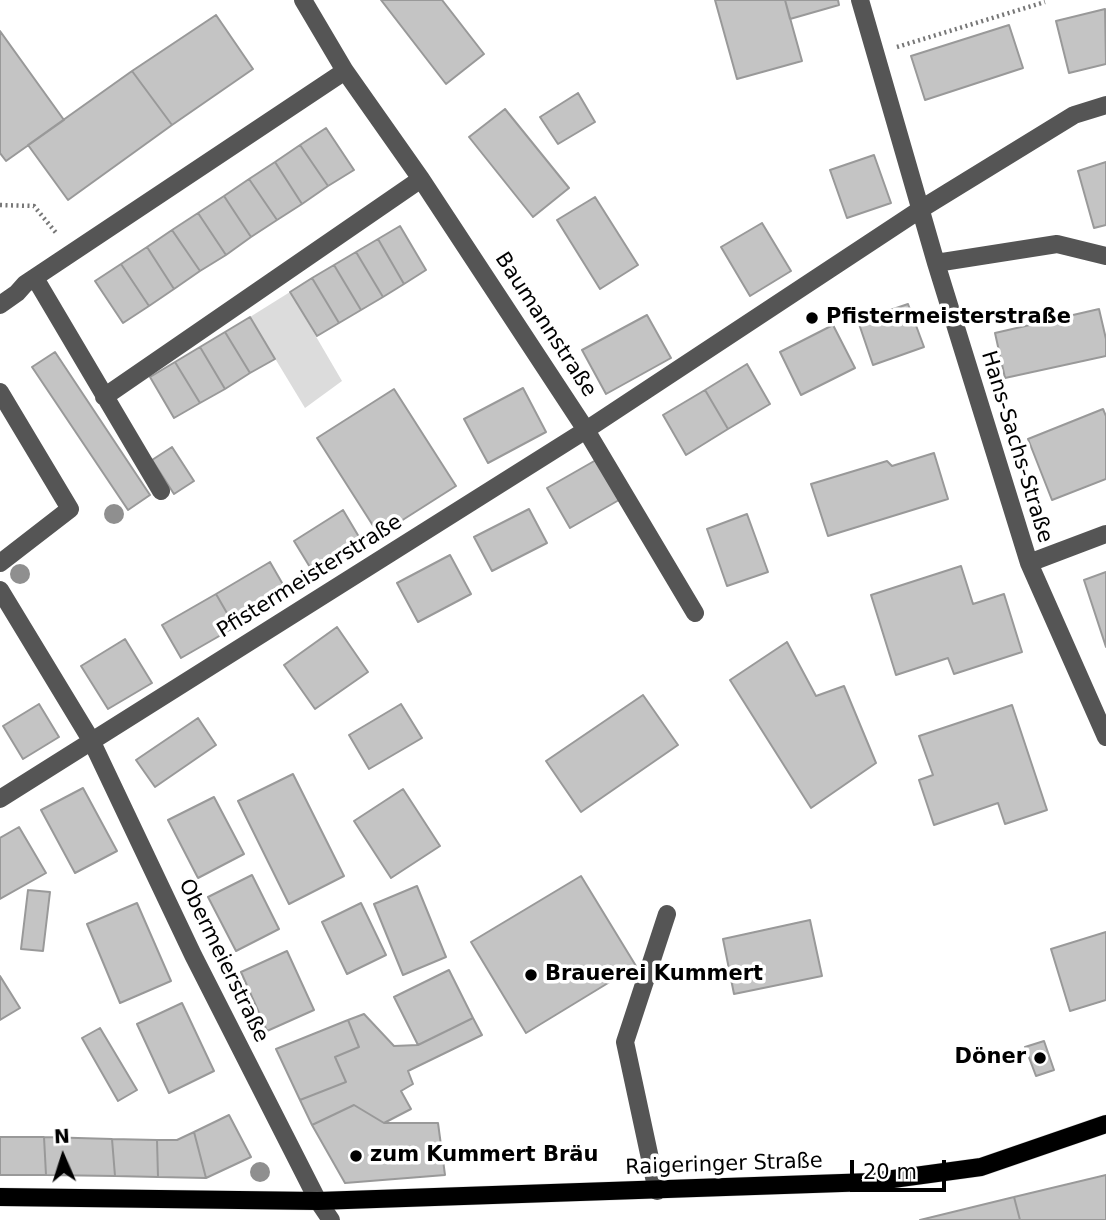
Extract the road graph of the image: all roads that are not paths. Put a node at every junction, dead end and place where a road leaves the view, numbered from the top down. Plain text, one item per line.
1 (303, 0) edge
2 (860, 0) edge
3 (345, 71) junction
4 (1106, 106) edge
5 (421, 179) junction
6 (921, 209) junction
7 (1106, 256) edge
8 (936, 263) junction
9 (35, 278) junction
10 (0, 305) edge
11 (0, 392) edge
12 (104, 397) junction
13 (586, 430) junction
14 (161, 491) dead end
15 (1106, 534) edge
16 (0, 563) edge
17 (1028, 563) junction
18 (0, 590) edge
19 (695, 612) dead end
20 (1106, 737) edge
21 (91, 740) junction
22 (0, 799) edge
23 (667, 914) dead end
24 (1106, 1124) edge
25 (657, 1191) junction
26 (0, 1197) edge
27 (318, 1201) junction
28 (331, 1220) edge

1 - 3 street, Baumannstraße
2 - 6 street, Hans-Sachs-Straße
3 - 5 street, Baumannstraße
3 - 9 street
4 - 6 street, Pfistermeisterstraße
5 - 12 street
5 - 13 street, Baumannstraße
6 - 8 street, Hans-Sachs-Straße
6 - 13 street, Pfistermeisterstraße
7 - 8 street
8 - 17 street, Hans-Sachs-Straße
9 - 10 street
9 - 12 street
11 - 16 street
12 - 14 street
13 - 19 street, Baumannstraße
13 - 21 street, Pfistermeisterstraße
15 - 17 street
17 - 20 street, Hans-Sachs-Straße
18 - 21 street
21 - 22 street, Pfistermeisterstraße
21 - 27 street, Obermeierstraße
23 - 25 street
24 - 25 main road, Raigeringer Straße
25 - 27 main road, Raigeringer Straße
26 - 27 main road, Raigeringer Straße
27 - 28 street, Obermeierstraße

